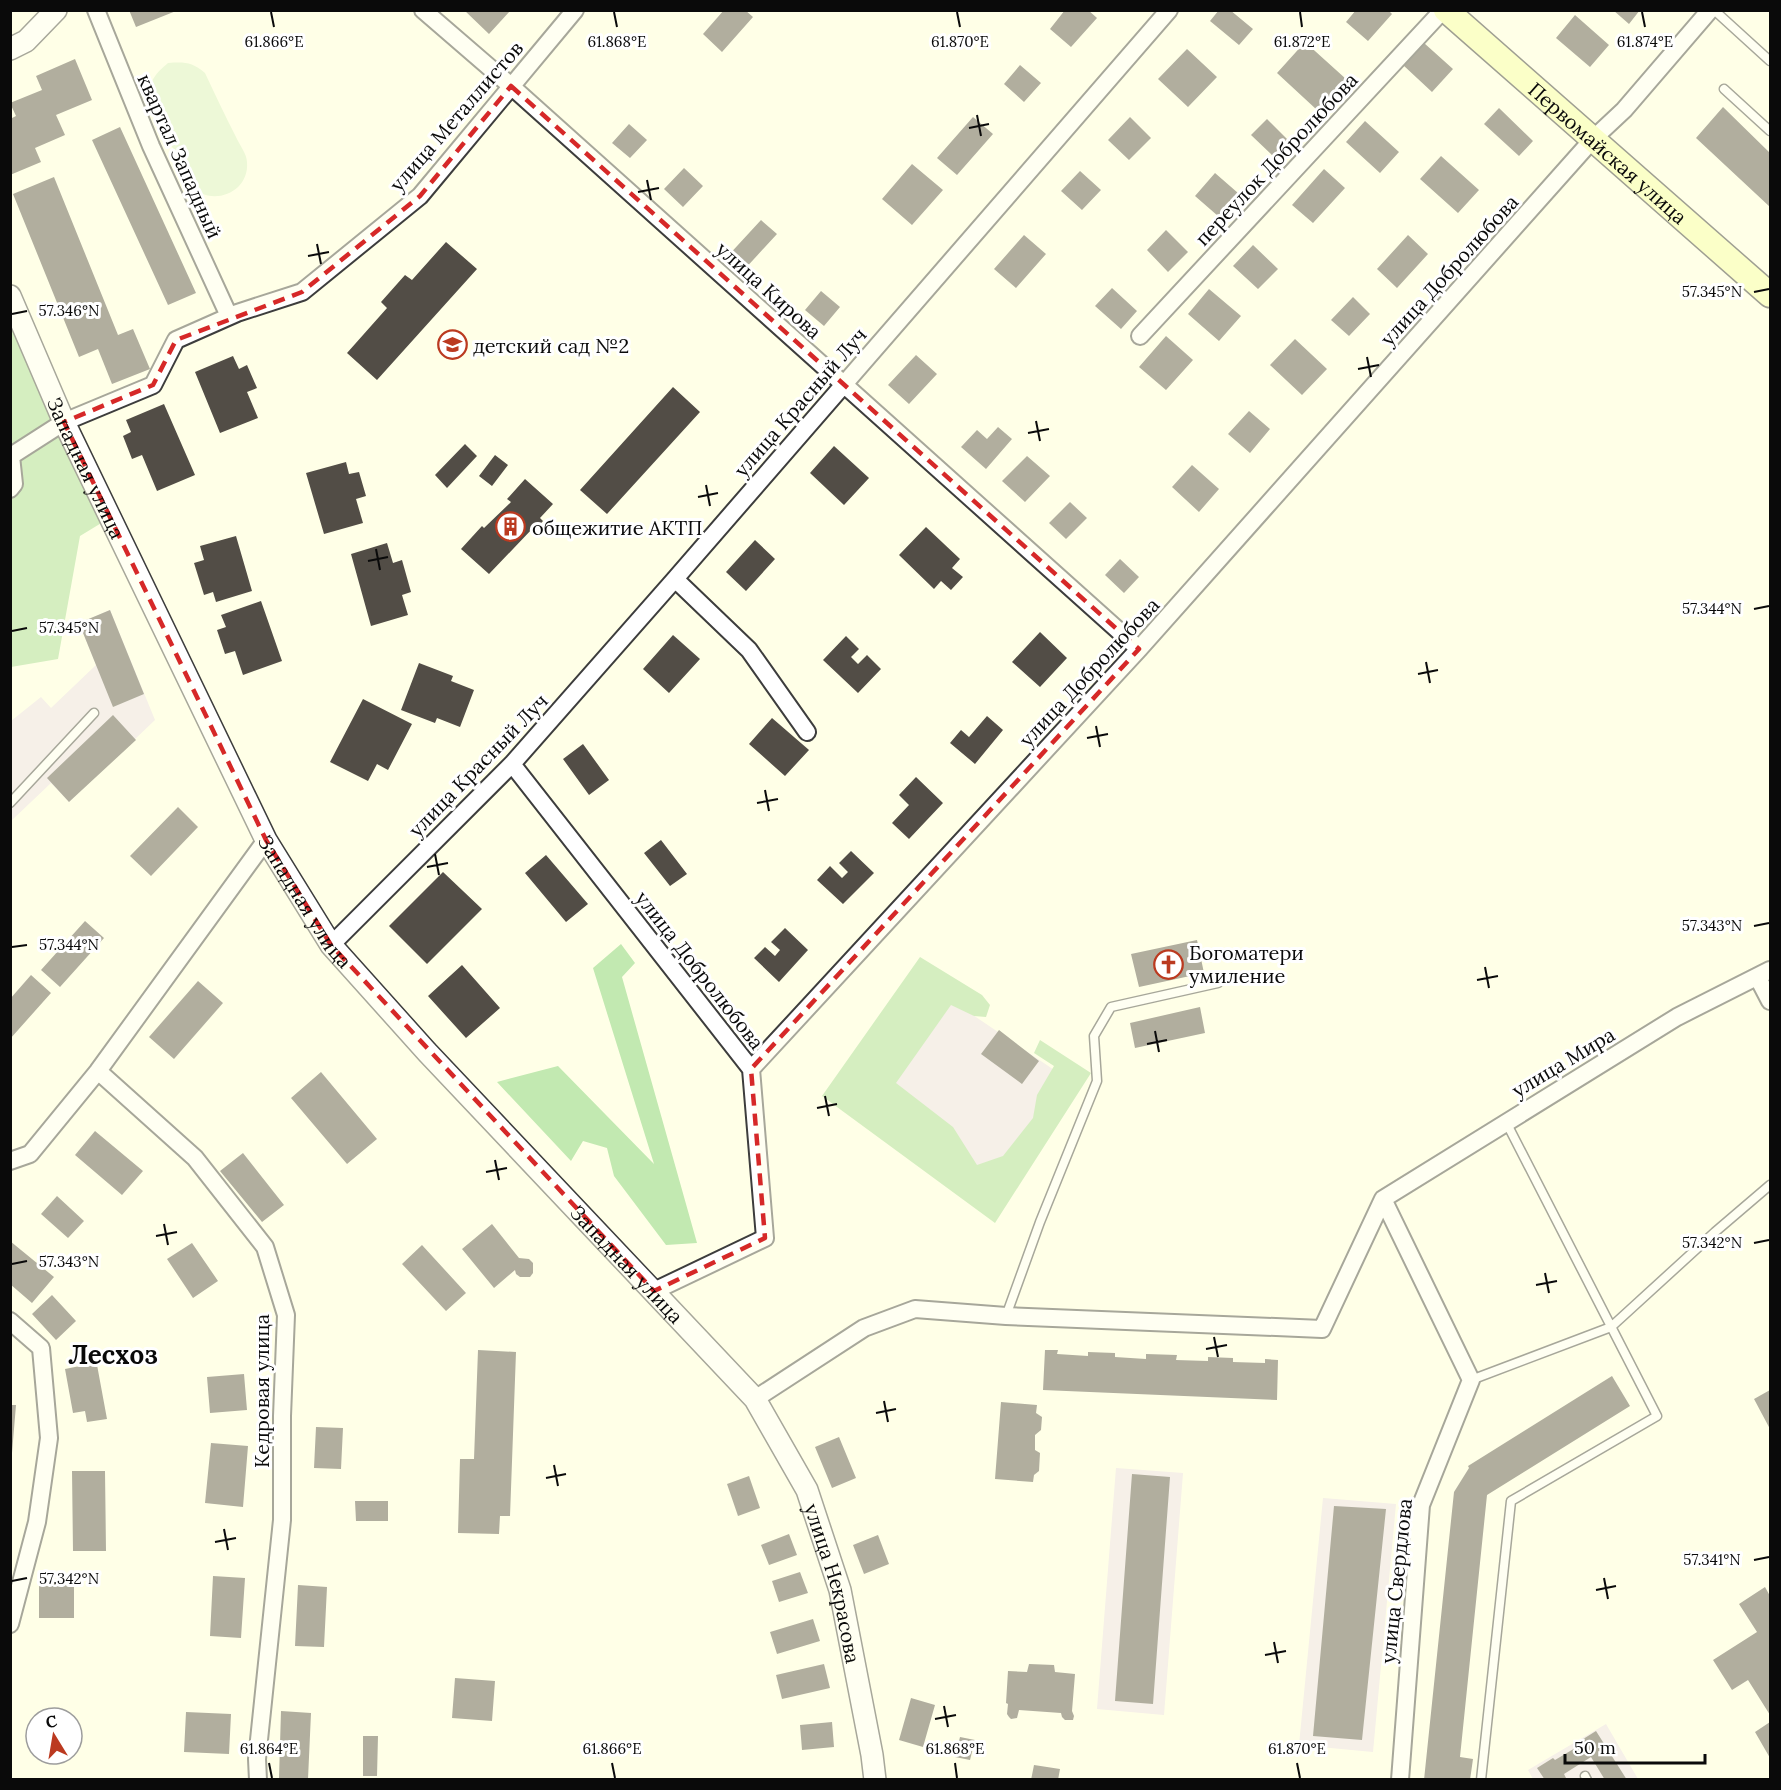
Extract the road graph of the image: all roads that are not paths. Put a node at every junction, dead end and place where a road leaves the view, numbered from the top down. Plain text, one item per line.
1 (56, 10) edge
2 (96, 10) edge
3 (423, 10) edge
4 (575, 10) edge
5 (1169, 10) edge
6 (1445, 10) edge
7 (1712, 10) edge
8 (10, 49) edge
9 (1770, 61) edge
10 (511, 86) junction
11 (1724, 88) dead end
12 (1770, 131) edge
13 (1593, 139) junction
14 (1770, 295) edge
15 (10, 296) edge
16 (229, 316) junction
17 (1140, 336) dead end
18 (843, 385) junction
19 (64, 422) junction
20 (10, 489) edge
21 (675, 579) junction
22 (1139, 649) junction
23 (94, 713) dead end
24 (807, 732) dead end
25 (512, 764) junction
26 (10, 803) edge
27 (266, 840) junction
28 (331, 945) junction
29 (1764, 974) edge
30 (1218, 983) dead end
31 (1770, 1001) edge
32 (751, 1069) junction
33 (98, 1071) junction
34 (1506, 1122) junction
35 (10, 1161) edge
36 (1770, 1185) edge
37 (1383, 1199) junction
38 (654, 1292) junction
39 (1006, 1316) junction
40 (10, 1321) edge
41 (1611, 1327) junction
42 (1470, 1380) junction
43 (755, 1399) junction
44 (10, 1624) edge
45 (258, 1779) edge
46 (875, 1779) edge
47 (1400, 1779) edge
48 (1481, 1779) edge

1 - 8 street
2 - 16 street, квартал Западный
3 - 10 street, улица Кирова
4 - 10 street, улица Металлистов
5 - 18 street, улица Красный Луч
6 - 13 main road, Первомайская улица
6 - 17 street, переулок Добролюбова
7 - 9 lane
7 - 13 street, улица Добролюбова
10 - 16 street, улица Металлистов
10 - 18 street, улица Кирова
11 - 12 lane
13 - 14 main road, Первомайская улица
13 - 22 street, улица Добролюбова
15 - 19 street, Западная улица
16 - 19 street, улица Металлистов
18 - 21 street, улица Красный Луч
18 - 22 street, улица Кирова
19 - 20 street, улица Металлистов
19 - 27 street, Западная улица
21 - 24 street
21 - 25 street, улица Красный Луч
22 - 32 street, улица Добролюбова
23 - 26 lane
25 - 28 street, улица Красный Луч
25 - 32 street, улица Добролюбова
27 - 28 street, Западная улица
27 - 33 street
28 - 38 street, Западная улица
29 - 31 street
29 - 34 street, улица Мира
30 - 39 lane
32 - 38 street
33 - 35 street
33 - 45 street, Кедровая улица
34 - 37 street, улица Мира
34 - 41 lane
36 - 41 lane
37 - 39 street
37 - 42 street
38 - 43 street, Западная улица
39 - 43 street
40 - 44 street
41 - 42 lane
41 - 48 lane
42 - 47 street, улица Свердлова
43 - 46 street, улица Некрасова

